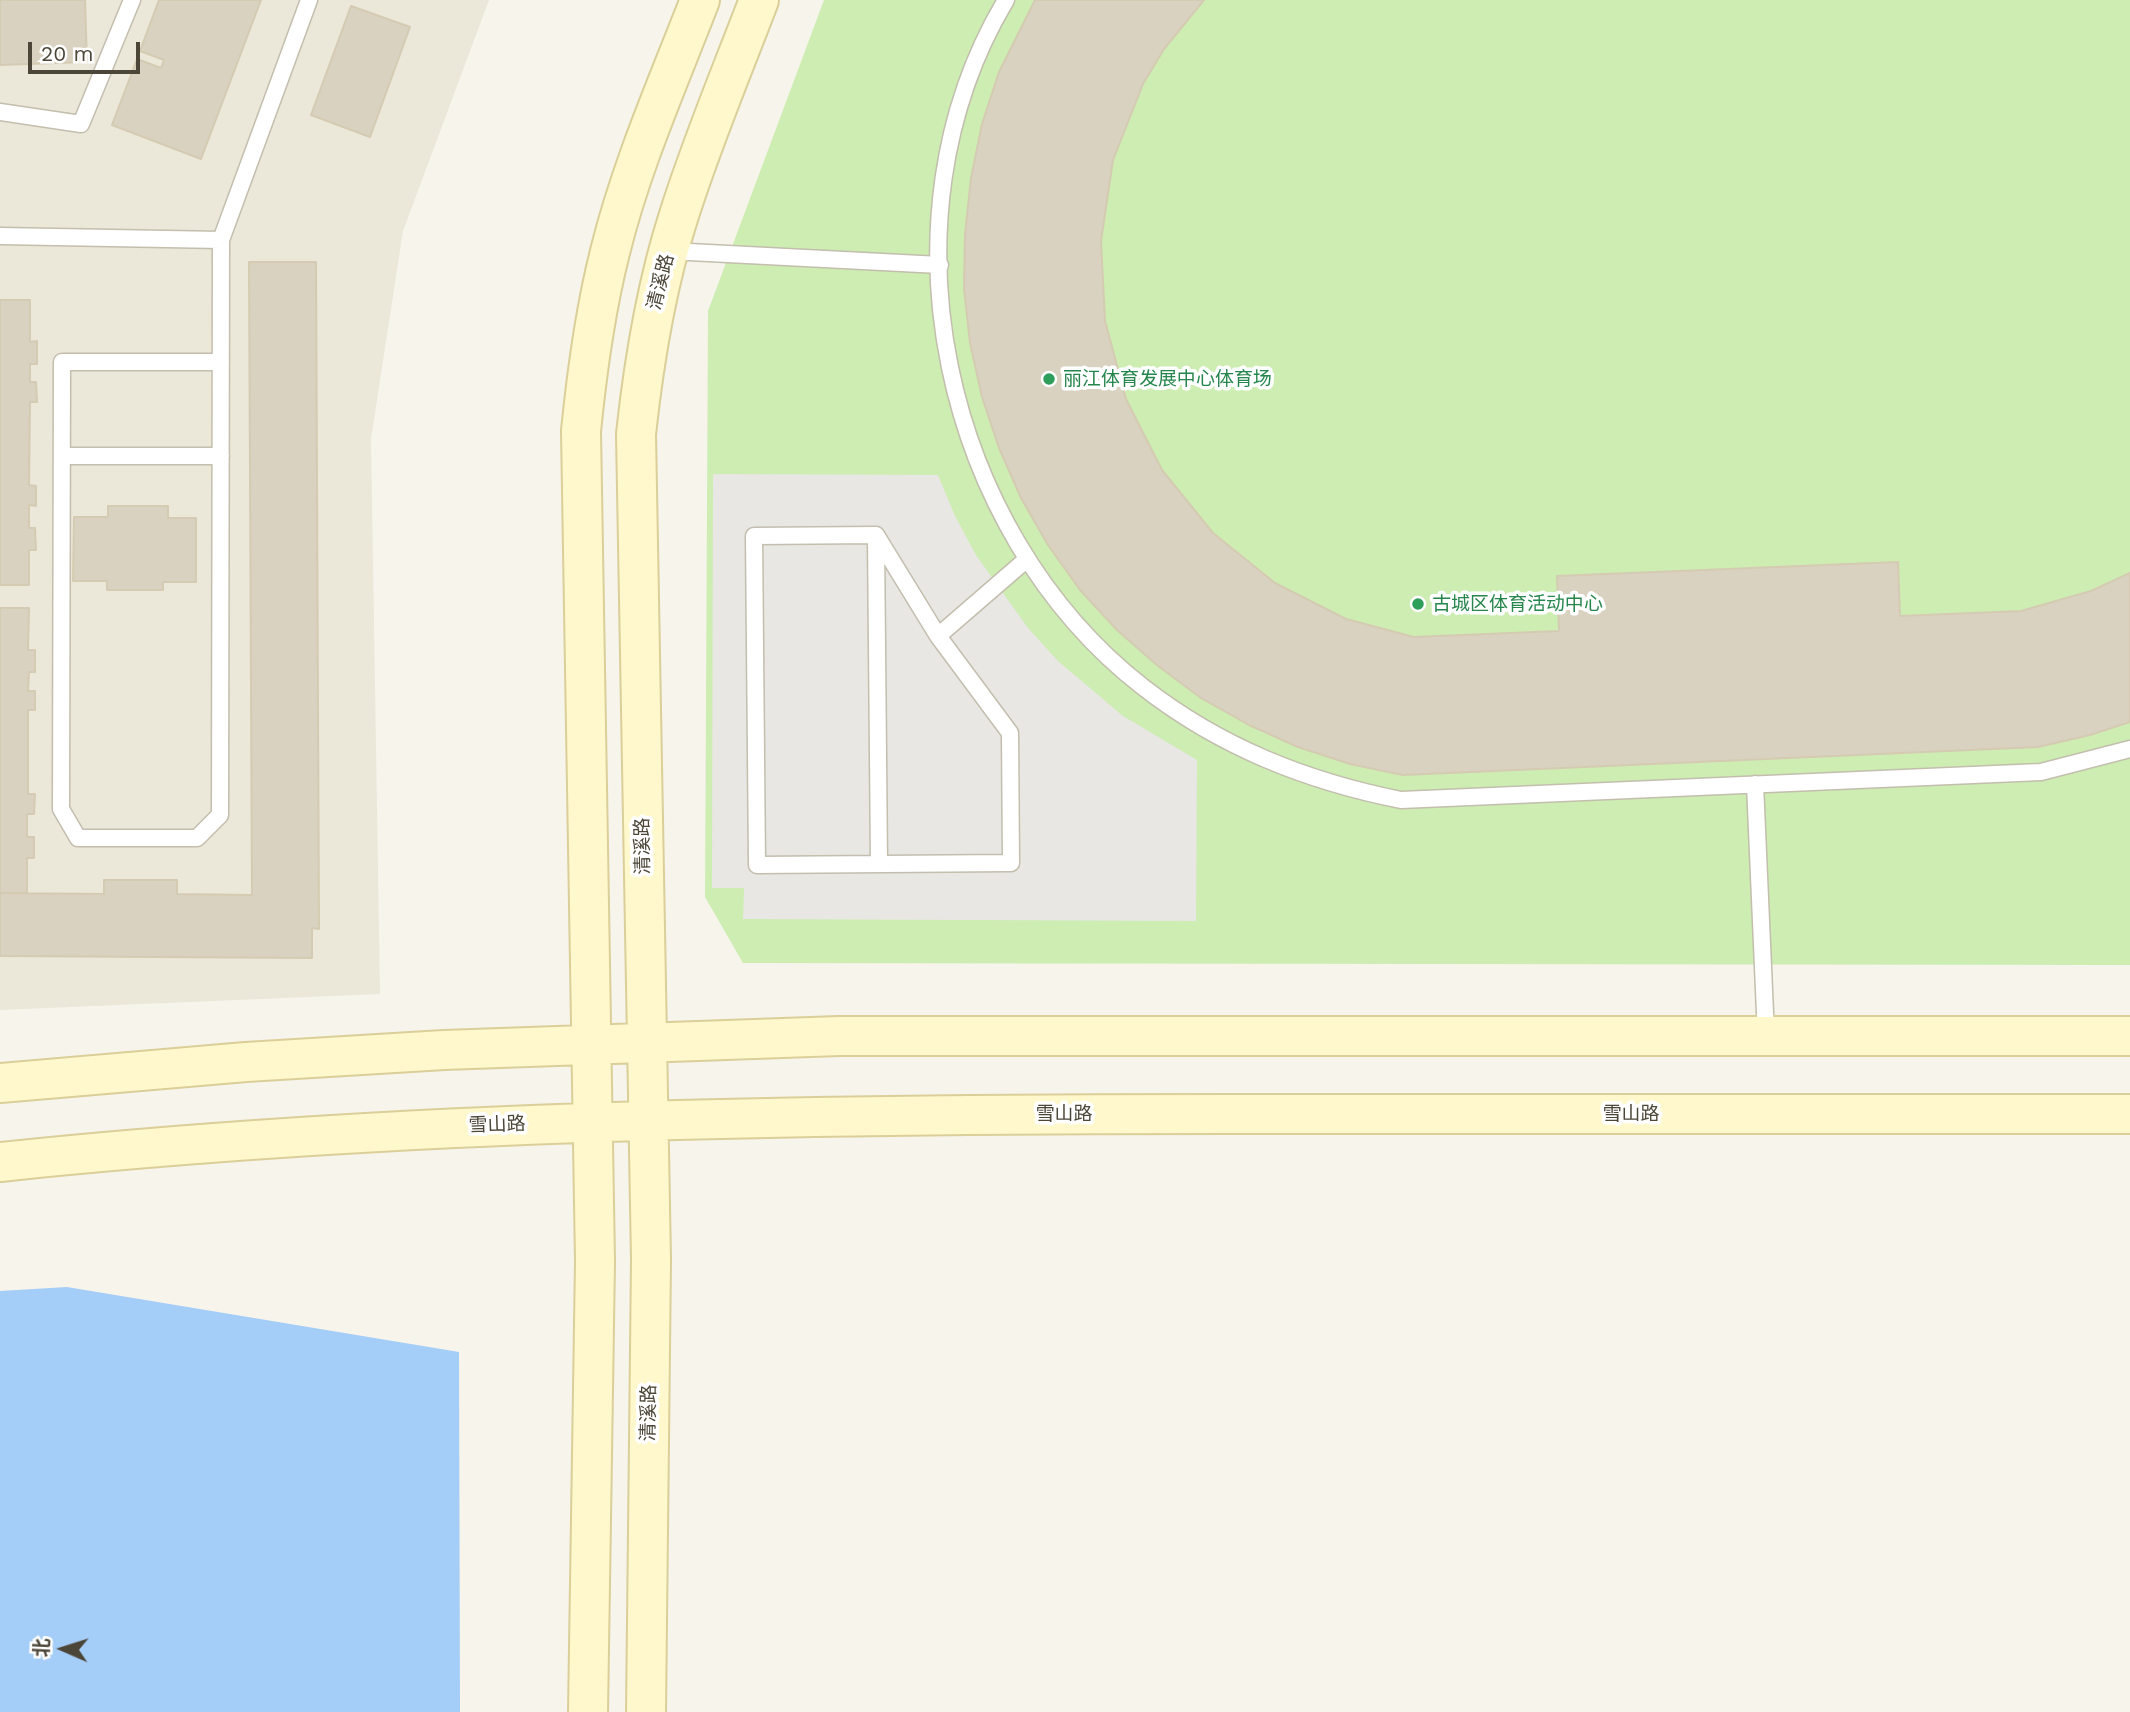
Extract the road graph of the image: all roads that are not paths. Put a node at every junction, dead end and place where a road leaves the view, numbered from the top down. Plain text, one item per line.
1 (132, 0) edge
2 (309, 0) edge
3 (700, 0) edge
4 (759, 0) edge
5 (1006, 0) edge
6 (0, 112) edge
7 (0, 236) edge
8 (221, 240) junction
9 (668, 251) junction
10 (940, 264) junction
11 (220, 362) junction
12 (61, 456) junction
13 (220, 457) junction
14 (876, 535) junction
15 (1027, 559) junction
16 (938, 636) junction
17 (2130, 749) edge
18 (1755, 784) junction
19 (879, 864) junction
20 (1766, 1036) junction
21 (2130, 1036) edge
22 (647, 1041) junction
23 (591, 1043) junction
24 (0, 1083) edge
25 (2130, 1114) edge
26 (648, 1119) junction
27 (593, 1121) junction
28 (0, 1162) edge
29 (588, 1712) edge
30 (646, 1712) edge

1 - 6 lane
2 - 8 lane
3 - 23 main road
4 - 9 main road, 清溪路
5 - 10 lane
7 - 8 lane
8 - 11 lane
9 - 10 lane
9 - 22 main road, 清溪路
10 - 15 lane
11 - 12 lane
11 - 13 lane
12 - 13 lane
12 - 13 lane
14 - 16 lane
14 - 19 lane
14 - 19 lane
15 - 16 lane
15 - 18 lane
16 - 19 lane
17 - 18 lane
18 - 20 lane
20 - 21 main road
20 - 22 main road
22 - 23 main road
22 - 26 main road, 清溪路
23 - 24 main road
23 - 27 main road
25 - 26 main road, 雪山路
26 - 27 main road, 雪山路
26 - 30 main road, 清溪路
27 - 28 main road, 雪山路
27 - 29 main road

